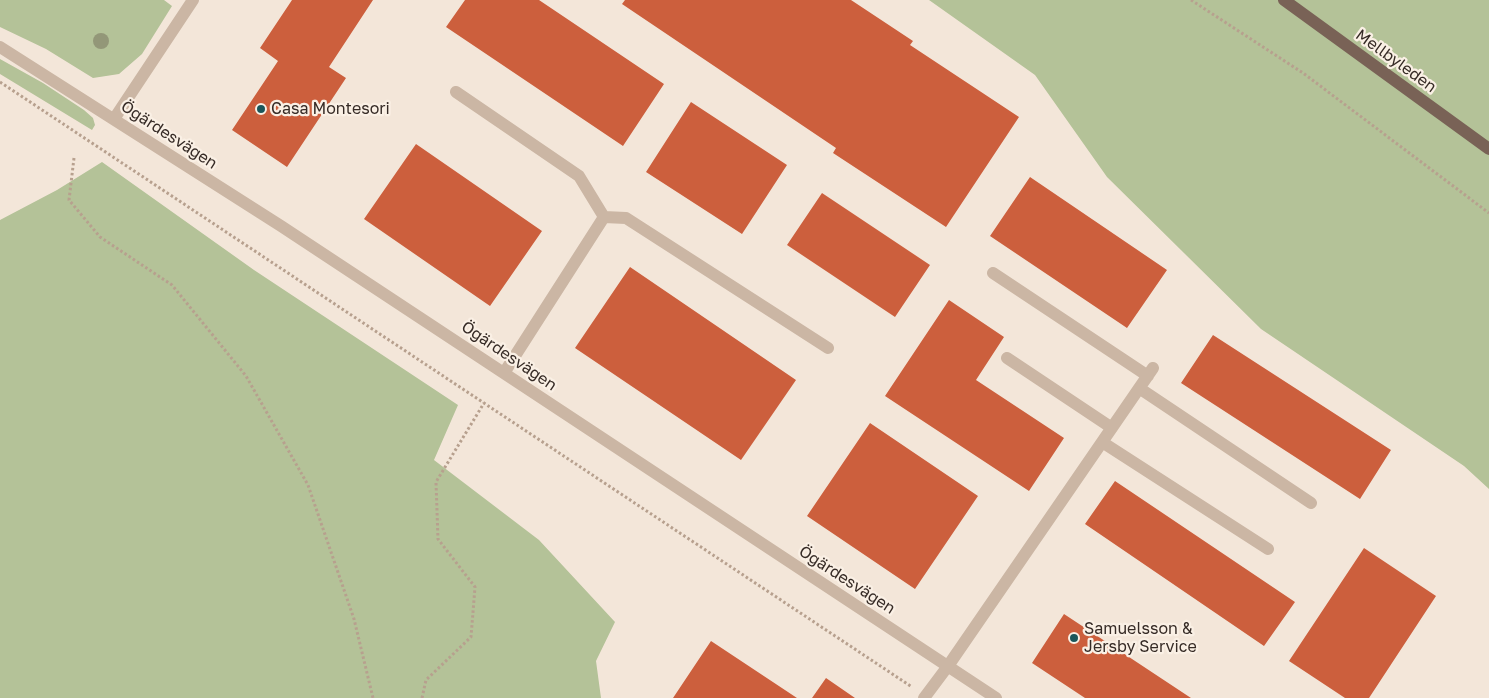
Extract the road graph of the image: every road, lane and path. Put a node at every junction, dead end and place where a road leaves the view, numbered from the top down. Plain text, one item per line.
1 (193, 0) edge
2 (1191, 0) edge
3 (1284, 0) edge
4 (0, 48) edge
5 (0, 82) edge
6 (456, 92) dead end
7 (114, 119) junction
8 (1489, 149) edge
9 (74, 158) dead end
10 (1489, 213) edge
11 (604, 217) junction
12 (993, 273) dead end
13 (828, 348) dead end
14 (1007, 358) dead end
15 (504, 373) junction
16 (1139, 388) junction
17 (484, 403) junction
18 (1112, 428) junction
19 (1102, 442) junction
20 (1311, 503) dead end
21 (1268, 550) dead end
22 (948, 666) junction
23 (925, 697) edge
24 (373, 698) edge
25 (422, 698) edge
26 (996, 698) edge

1 - 7 street
2 - 10 path
3 - 8 main road, Mellbyleden
4 - 7 street, Ögärdesvägen
5 - 17 path
6 - 11 street
7 - 15 street, Ögärdesvägen
9 - 24 path
11 - 13 street
11 - 15 street
12 - 16 street
14 - 18 street
15 - 22 street, Ögärdesvägen
16 - 18 street
16 - 20 street
17 - 23 path
17 - 25 path
18 - 19 street
19 - 21 street
19 - 22 street
22 - 23 street
22 - 26 street, Ögärdesvägen

